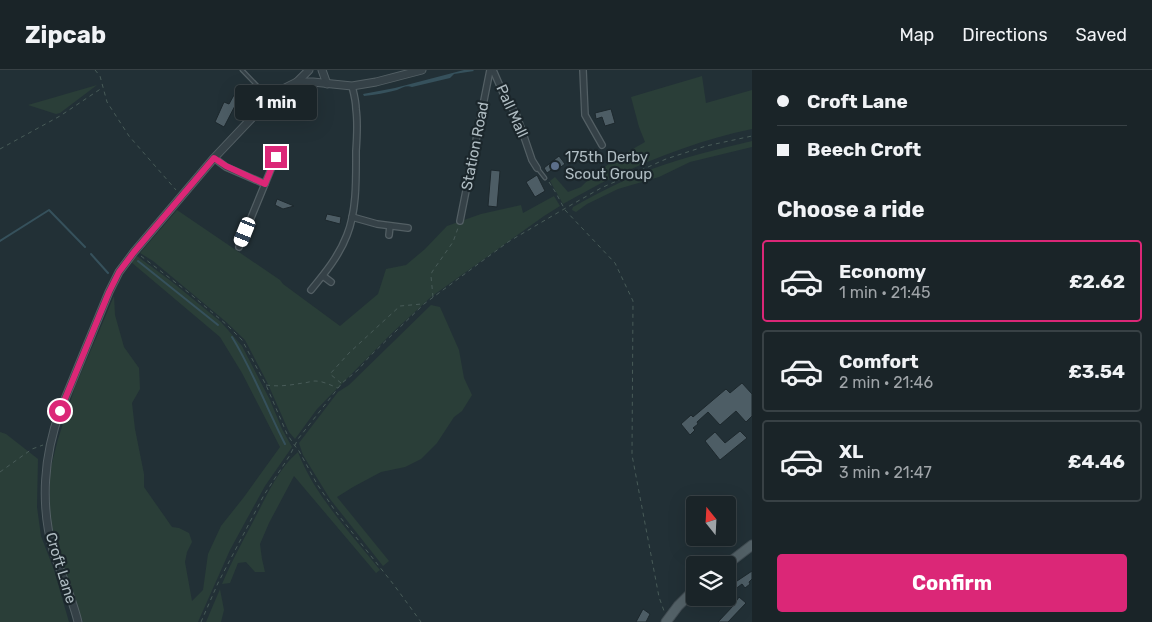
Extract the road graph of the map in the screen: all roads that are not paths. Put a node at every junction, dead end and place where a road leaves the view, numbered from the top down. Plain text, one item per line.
1 (242, 70) edge
2 (309, 70) edge
3 (322, 70) edge
4 (422, 70) edge
5 (491, 70) edge
6 (583, 70) edge
7 (297, 82) junction
8 (323, 83) junction
9 (352, 86) junction
10 (270, 99) junction
11 (602, 145) dead end
12 (276, 157) dead end
13 (214, 158) junction
14 (536, 168) joint
15 (545, 178) road end
16 (265, 184) junction
17 (352, 217) junction
18 (460, 221) road end
19 (390, 226) junction
20 (408, 228) dead end
21 (389, 235) dead end
22 (239, 247) dead end
23 (323, 276) junction
24 (331, 282) dead end
25 (311, 290) dead end
26 (752, 545) edge
27 (736, 557) edge
28 (686, 598) edge
29 (668, 620) edge
30 (78, 622) edge

1 - 10 lane
2 - 7 street, Croft Lane
3 - 8 street
4 - 9 street
5 - 14 street, Pall Mall
5 - 18 street, Station Road
6 - 11 street
7 - 8 street
7 - 10 street, Croft Lane
8 - 9 street
9 - 17 street
10 - 13 street, Croft Lane
12 - 16 street
13 - 16 street
13 - 30 street, Croft Lane
14 - 15 lane, Pall Mall
16 - 22 street
17 - 19 street
17 - 23 street
19 - 20 street
19 - 21 street
23 - 24 street
23 - 25 street
26 - 27 main road
28 - 29 main road

